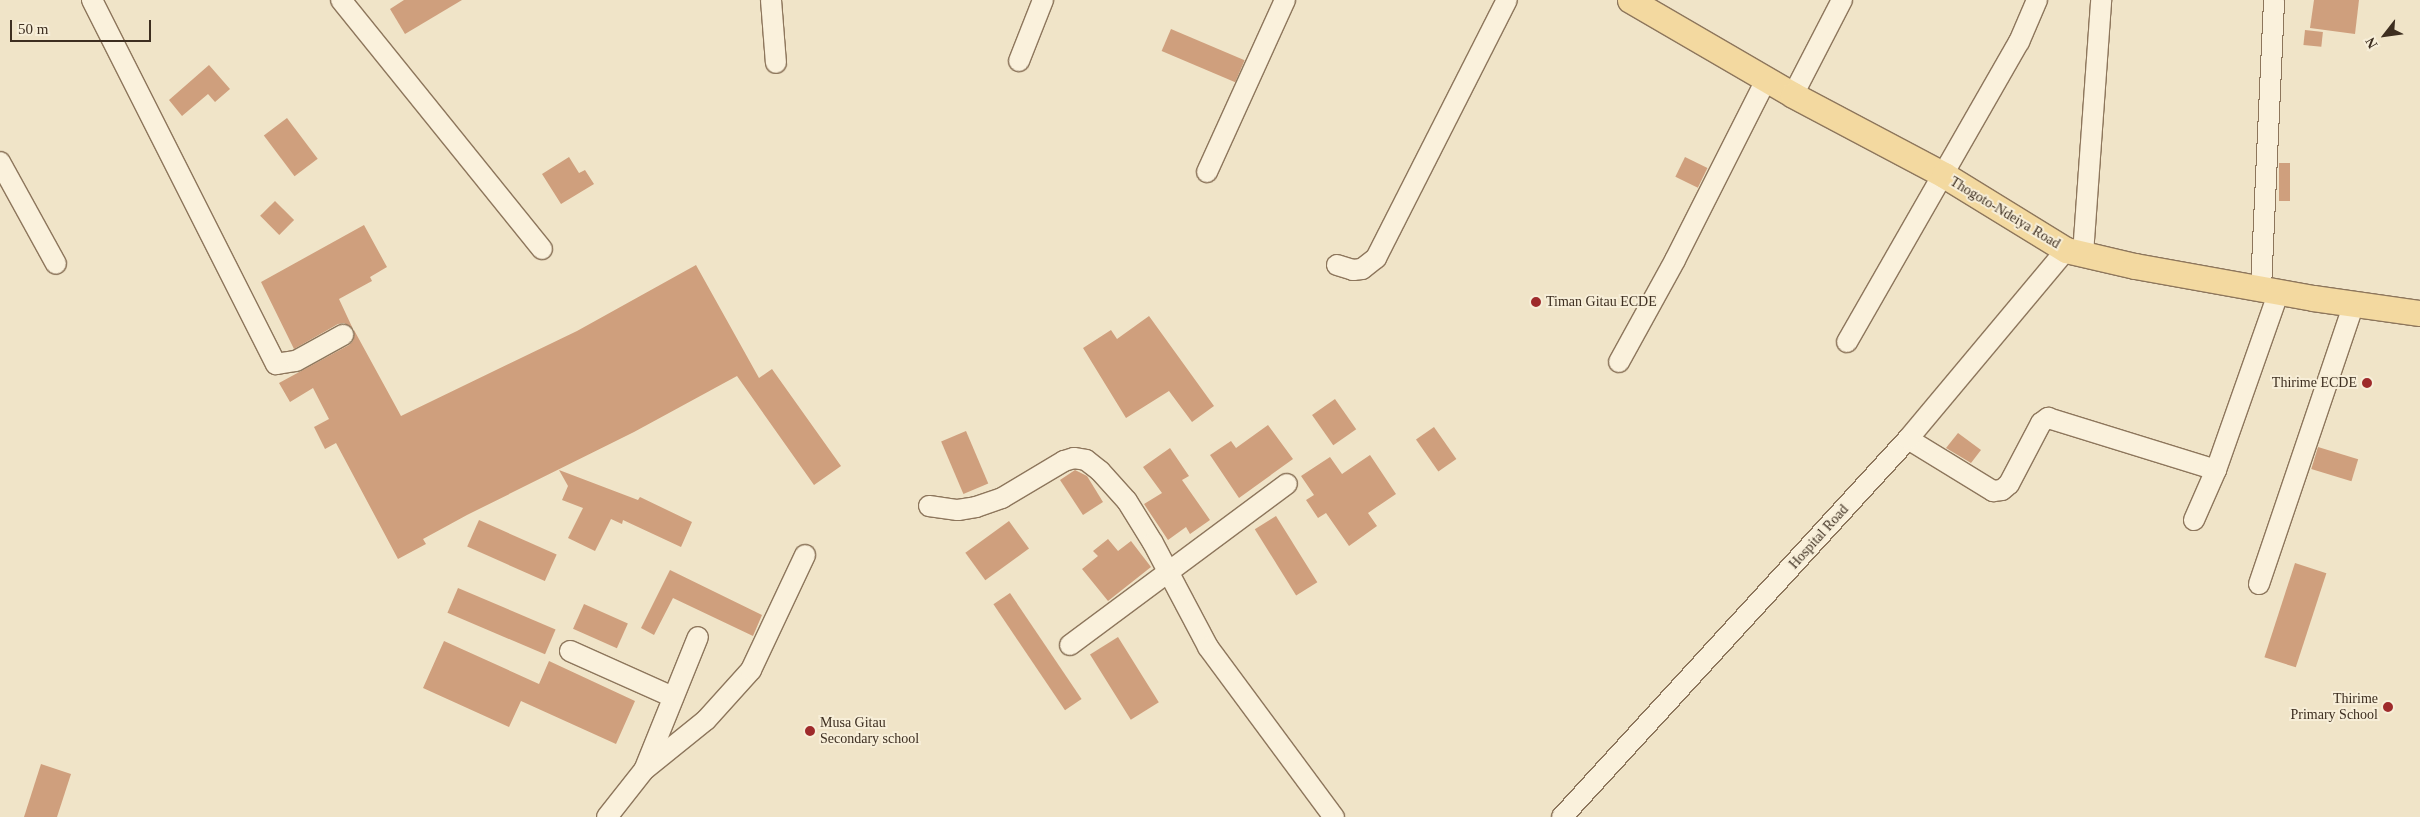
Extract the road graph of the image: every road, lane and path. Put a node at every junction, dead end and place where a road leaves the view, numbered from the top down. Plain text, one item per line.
1 (92, 0) edge
2 (341, 0) edge
3 (771, 0) edge
4 (1043, 0) edge
5 (1285, 0) edge
6 (1507, 0) edge
7 (1630, 0) edge
8 (1842, 0) edge
9 (2038, 0) edge
10 (2100, 0) edge
11 (2274, 0) edge
12 (1019, 61) dead end
13 (776, 63) dead end
14 (1766, 80) junction
15 (1793, 95) junction
16 (0, 162) edge
17 (1207, 172) dead end
18 (1944, 175) junction
19 (542, 249) dead end
20 (2074, 252) junction
21 (56, 264) dead end
22 (1337, 265) dead end
23 (2270, 290) junction
24 (2354, 303) junction
25 (2420, 313) edge
26 (344, 335) dead end
27 (1847, 342) dead end
28 (1619, 362) dead end
29 (1908, 439) junction
30 (2216, 470) junction
31 (1287, 484) dead end
32 (929, 506) dead end
33 (2194, 520) dead end
34 (805, 555) dead end
35 (1168, 572) junction
36 (2259, 584) dead end
37 (698, 637) dead end
38 (1070, 645) dead end
39 (570, 651) dead end
40 (673, 697) junction
41 (644, 770) junction
42 (607, 817) edge
43 (1334, 817) edge
44 (1562, 817) edge

1 - 26 street
2 - 19 street
3 - 13 street
4 - 12 street
5 - 17 street
6 - 22 street
7 - 14 main road, Thogoto-Ndeiya Road
8 - 15 street
9 - 18 street
10 - 20 street
11 - 23 street
14 - 15 main road, Thogoto-Ndeiya Road
14 - 28 street
15 - 18 main road, Thogoto-Ndeiya Road
16 - 21 street
18 - 20 main road, Thogoto-Ndeiya Road
18 - 27 street
20 - 23 main road, Thogoto-Ndeiya Road
20 - 29 street, Hospital Road
23 - 24 main road, Thogoto-Ndeiya Road
23 - 30 street
24 - 25 main road, Thogoto-Ndeiya Road
24 - 36 street
29 - 30 street
29 - 44 street, Hospital Road
30 - 33 street
31 - 35 street
32 - 35 street
34 - 41 street
35 - 38 street
35 - 43 street
37 - 40 street
39 - 40 street
40 - 41 street
41 - 42 street

